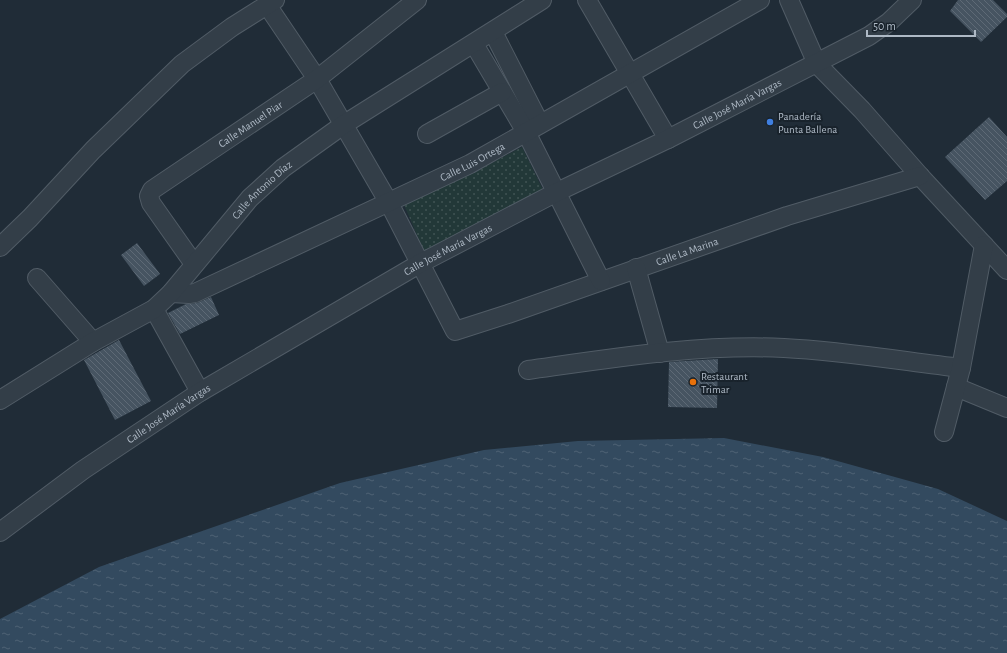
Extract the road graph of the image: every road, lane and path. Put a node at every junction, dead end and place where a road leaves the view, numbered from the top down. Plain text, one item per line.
1 (417, 0) edge
2 (542, 0) edge
3 (587, 0) edge
4 (760, 0) edge
5 (789, 0) edge
6 (912, 0) edge
7 (271, 3) edge
8 (493, 32) junction
9 (474, 44) junction
10 (817, 64) junction
11 (630, 73) junction
12 (317, 79) junction
13 (502, 92) junction
14 (343, 125) junction
15 (533, 128) junction
16 (427, 134) dead end
17 (668, 138) junction
18 (920, 176) junction
19 (555, 193) junction
20 (389, 203) junction
21 (984, 245) junction
22 (0, 247) edge
23 (194, 264) junction
24 (419, 264) junction
25 (636, 268) junction
26 (1007, 270) edge
27 (37, 278) dead end
28 (601, 281) junction
29 (171, 293) junction
30 (154, 309) junction
31 (93, 342) junction
32 (660, 353) junction
33 (961, 368) junction
34 (528, 370) dead end
35 (956, 387) junction
36 (200, 392) junction
37 (0, 400) edge
38 (1007, 408) edge
39 (944, 432) dead end
40 (0, 532) edge

1 - 12 street, Calle Manuel Piar
2 - 8 street, Calle Antonio Díaz
3 - 11 street
4 - 11 street, Calle Luis Ortega
5 - 10 street
6 - 10 street, Calle José María Vargas
7 - 12 street
7 - 22 street
8 - 9 street, Calle Antonio Díaz
8 - 15 street
9 - 13 street
9 - 14 street, Calle Antonio Díaz
10 - 17 street, Calle José María Vargas
10 - 18 street
11 - 15 street, Calle Luis Ortega
11 - 17 street
12 - 14 street
12 - 23 street, Calle Manuel Piar
13 - 15 street
13 - 16 street
14 - 20 street
14 - 23 street, Calle Antonio Díaz
15 - 19 street
15 - 20 street, Calle Luis Ortega
17 - 19 street, Calle José María Vargas
18 - 21 street
18 - 25 street, Calle La Marina
19 - 24 street, Calle José María Vargas
19 - 28 street
20 - 24 street
20 - 29 street, Calle Luis Ortega
21 - 26 street
21 - 33 street
23 - 29 street, Calle Antonio Díaz
24 - 28 street, Calle La Marina
24 - 36 street, Calle José María Vargas
25 - 28 street, Calle La Marina
25 - 32 street
27 - 31 street
29 - 30 street, Calle Antonio Díaz
30 - 31 street, Calle Antonio Díaz
30 - 36 street
31 - 37 street, Calle Antonio Díaz
32 - 33 street
32 - 34 street
33 - 35 street
35 - 38 street
35 - 39 street
36 - 40 street, Calle José María Vargas

